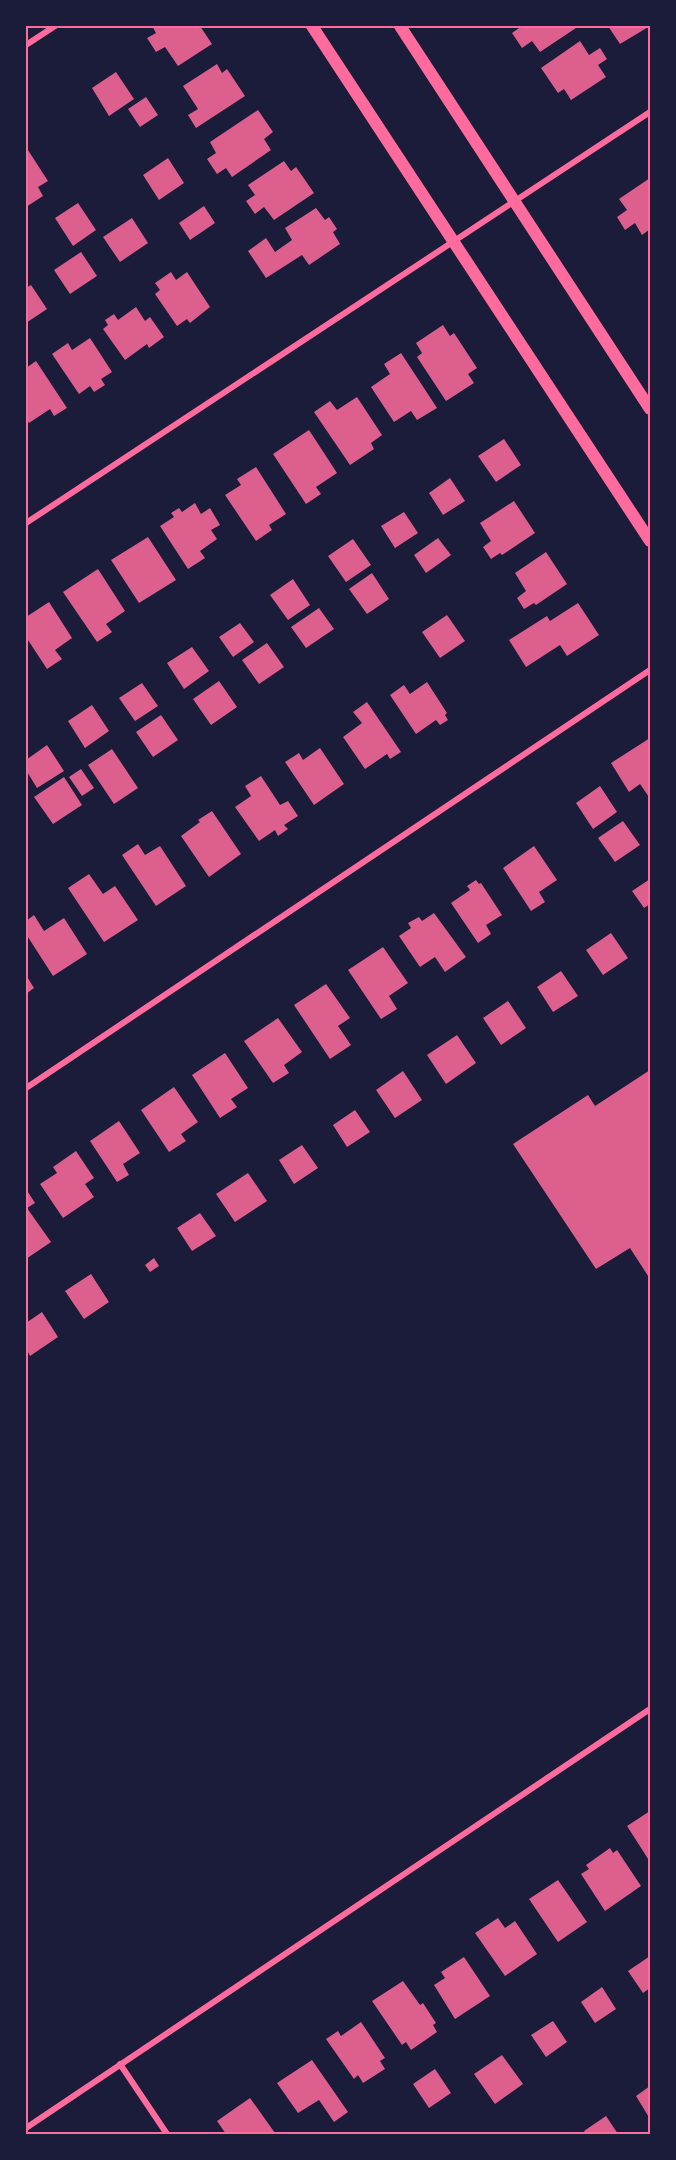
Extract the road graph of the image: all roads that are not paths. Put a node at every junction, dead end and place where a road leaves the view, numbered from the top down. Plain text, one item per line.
1 (55, 26) edge
2 (312, 26) edge
3 (400, 26) edge
4 (26, 45) edge
5 (651, 112) edge
6 (515, 201) junction
7 (454, 242) junction
8 (651, 409) edge
9 (26, 523) edge
10 (651, 541) edge
11 (651, 670) edge
12 (26, 1088) edge
13 (651, 1709) edge
14 (120, 2064) junction
15 (26, 2128) edge
16 (167, 2134) edge

1 - 4 street
2 - 7 main road
3 - 6 main road
5 - 6 street
6 - 7 street
6 - 8 main road
7 - 9 street
7 - 10 main road
11 - 12 street
13 - 14 street
14 - 15 street
14 - 16 street

